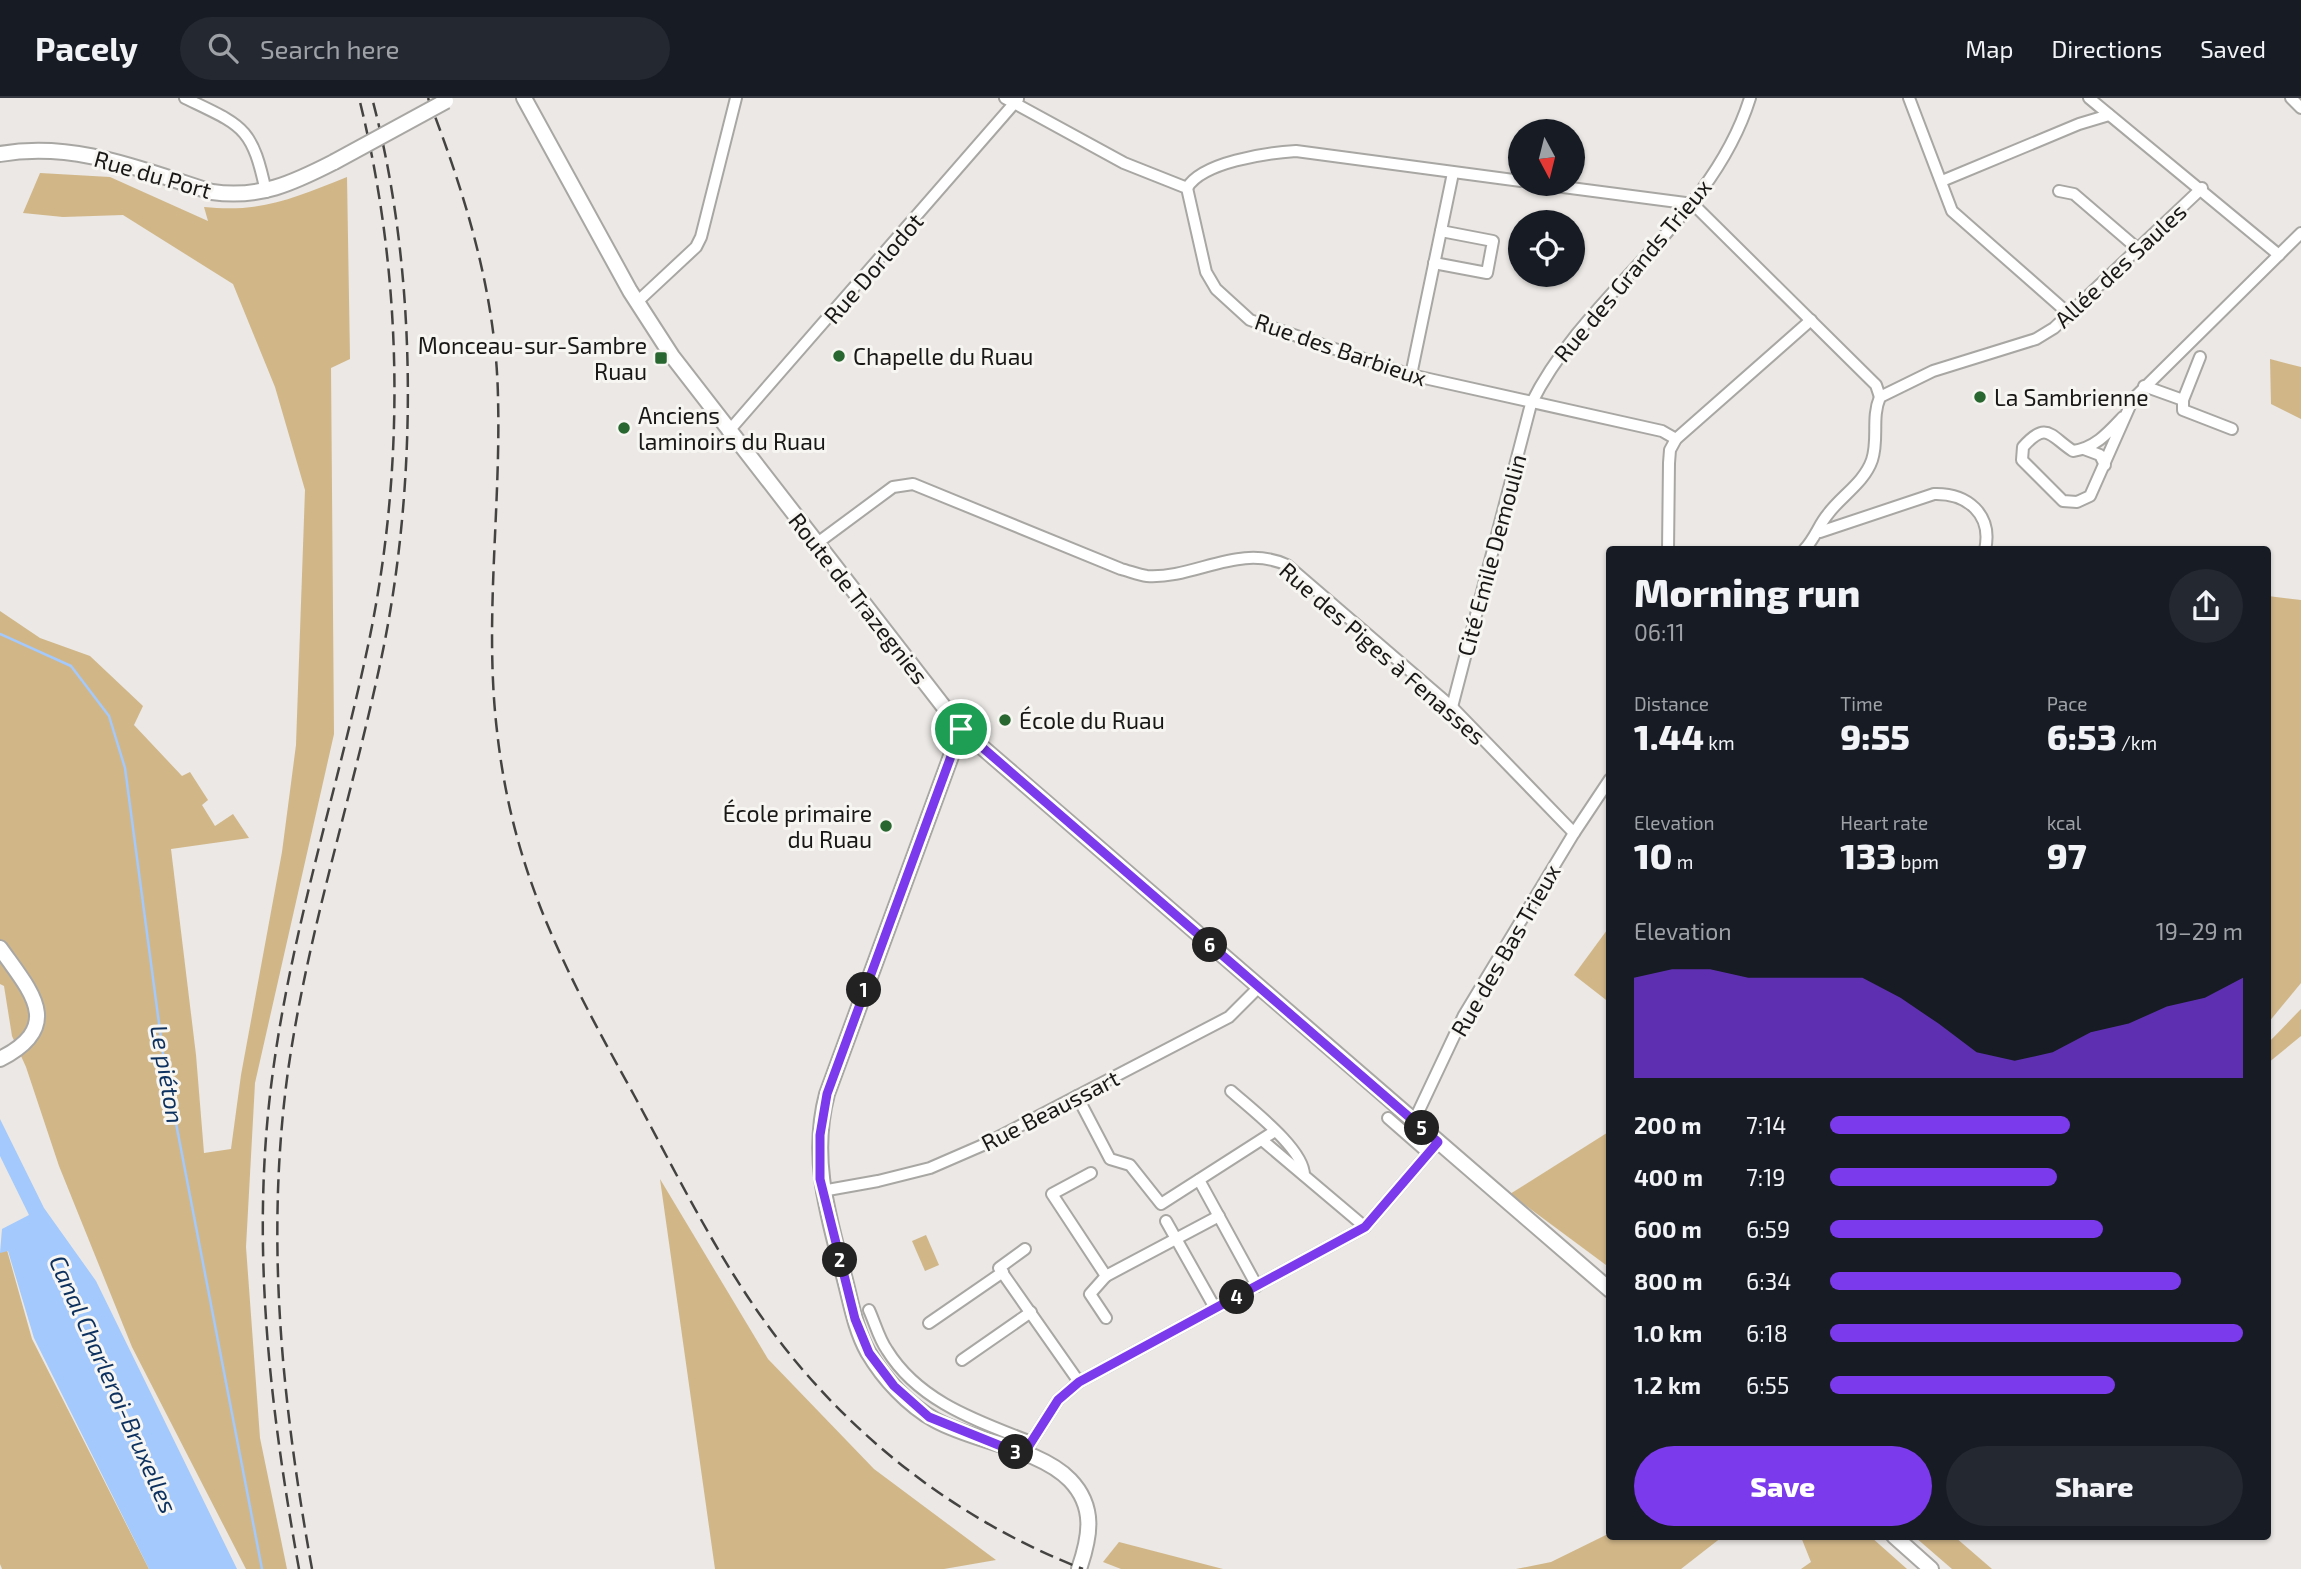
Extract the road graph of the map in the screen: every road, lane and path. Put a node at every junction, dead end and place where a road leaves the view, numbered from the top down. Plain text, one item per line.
1 (185, 98) edge
2 (524, 98) edge
3 (736, 98) edge
4 (1005, 98) edge
5 (1750, 98) edge
6 (1909, 98) edge
7 (2089, 98) edge
8 (2291, 98) edge
9 (449, 100) edge
10 (1017, 101) edge
11 (2301, 108) edge
12 (2109, 115) junction
13 (0, 154) edge
14 (1453, 173) junction
15 (1508, 179) edge
16 (1942, 181) junction
17 (1187, 188) junction
18 (2202, 188) junction
19 (1586, 190) edge
20 (2059, 191) dead end
21 (266, 192) junction
22 (1693, 204) junction
23 (1441, 231) junction
24 (2301, 233) edge
25 (2138, 248) junction
26 (2279, 255) junction
27 (1434, 262) junction
28 (637, 302) junction
29 (2069, 314) junction
30 (1811, 320) junction
31 (2200, 357) dead end
32 (1411, 375) junction
33 (2144, 386) junction
34 (1880, 397) junction
35 (1531, 404) junction
36 (2183, 405) junction
37 (2123, 417) junction
38 (2232, 429) dead end
39 (728, 432) junction
40 (1676, 439) junction
41 (2084, 449) junction
42 (2105, 465) junction
43 (1820, 532) junction
44 (816, 544) junction
45 (1668, 546) edge
46 (1808, 546) edge
47 (1985, 546) edge
48 (1452, 707) junction
49 (961, 729) junction
50 (1606, 787) edge
51 (1574, 833) junction
52 (0, 948) edge
53 (1259, 987) junction
54 (1, 1058) edge
55 (1231, 1091) dead end
56 (1077, 1096) junction
57 (1388, 1118) dead end
58 (1414, 1121) junction
59 (1275, 1131) junction
60 (1262, 1139) junction
61 (1433, 1148) junction
62 (1091, 1173) dead end
63 (1304, 1175) junction
64 (1199, 1180) junction
65 (822, 1191) junction
66 (1219, 1216) junction
67 (1166, 1221) dead end
68 (1365, 1227) junction
69 (1176, 1239) junction
70 (1025, 1249) dead end
71 (1003, 1272) junction
72 (1106, 1276) junction
73 (1257, 1286) junction
74 (1606, 1287) edge
75 (1215, 1308) junction
76 (869, 1310) dead end
77 (1031, 1312) junction
78 (1105, 1318) dead end
79 (929, 1323) dead end
80 (962, 1360) dead end
81 (1079, 1382) junction
82 (1027, 1449) junction
83 (1898, 1540) edge
84 (1079, 1569) edge
85 (1931, 1569) edge

1 - 21 street
2 - 28 main road, Route de Trazegnies
3 - 28 street
4 - 10 street
5 - 22 street, Rue des Grands Trieux
6 - 16 street
7 - 12 street
8 - 11 street
9 - 21 main road, Rue du Port, bridge
10 - 17 street
10 - 39 street, Rue Dorlodot
12 - 16 street
12 - 18 street
13 - 21 main road, Rue du Port
14 - 15 street
14 - 17 street
14 - 23 street
16 - 29 street
17 - 32 street, Rue des Barbieux
18 - 25 street, Allée des Saules
18 - 26 street
19 - 22 street
20 - 25 street
22 - 30 street
22 - 35 street, Rue des Grands Trieux
23 - 27 street
23 - 27 street
24 - 26 street
25 - 29 street, Allée des Saules
26 - 33 street
27 - 32 street
28 - 39 main road, Route de Trazegnies
29 - 34 street, Allée des Saules
30 - 34 street
30 - 40 street
31 - 36 street
32 - 35 street, Rue des Barbieux
33 - 36 street
33 - 37 street
34 - 43 street
35 - 40 street, Rue des Barbieux
35 - 48 street, Cité Emile Demoulin
36 - 38 street
37 - 41 street
37 - 42 street
39 - 44 main road, Route de Trazegnies
40 - 45 street
41 - 42 street
41 - 42 street
43 - 46 street
43 - 47 street
44 - 48 street, Rue des Piges à Fenasses
44 - 49 main road, Route de Trazegnies
48 - 51 street, Rue des Piges à Fenasses
49 - 53 main road, Route de Trazegnies
49 - 65 main road
50 - 51 street, Rue des Bas Trieux
51 - 58 street, Rue des Bas Trieux
52 - 54 main road
53 - 56 street, Rue Beaussart
53 - 58 main road, Route de Trazegnies
55 - 59 street
56 - 64 street
56 - 65 street, Rue Beaussart
57 - 61 street
58 - 61 main road, Route de Trazegnies
59 - 60 street
59 - 63 street
60 - 63 street
60 - 64 street
61 - 68 street
61 - 74 main road, Route de Trazegnies
62 - 72 street
63 - 68 street
64 - 66 street
65 - 82 main road
66 - 69 street
66 - 73 street
67 - 69 street
68 - 73 street
69 - 72 street
69 - 75 street
70 - 71 street
71 - 77 street
71 - 79 street
72 - 78 street
73 - 75 street
75 - 81 street
76 - 82 street
77 - 80 street
77 - 81 street
81 - 82 street
82 - 84 main road
83 - 85 main road

